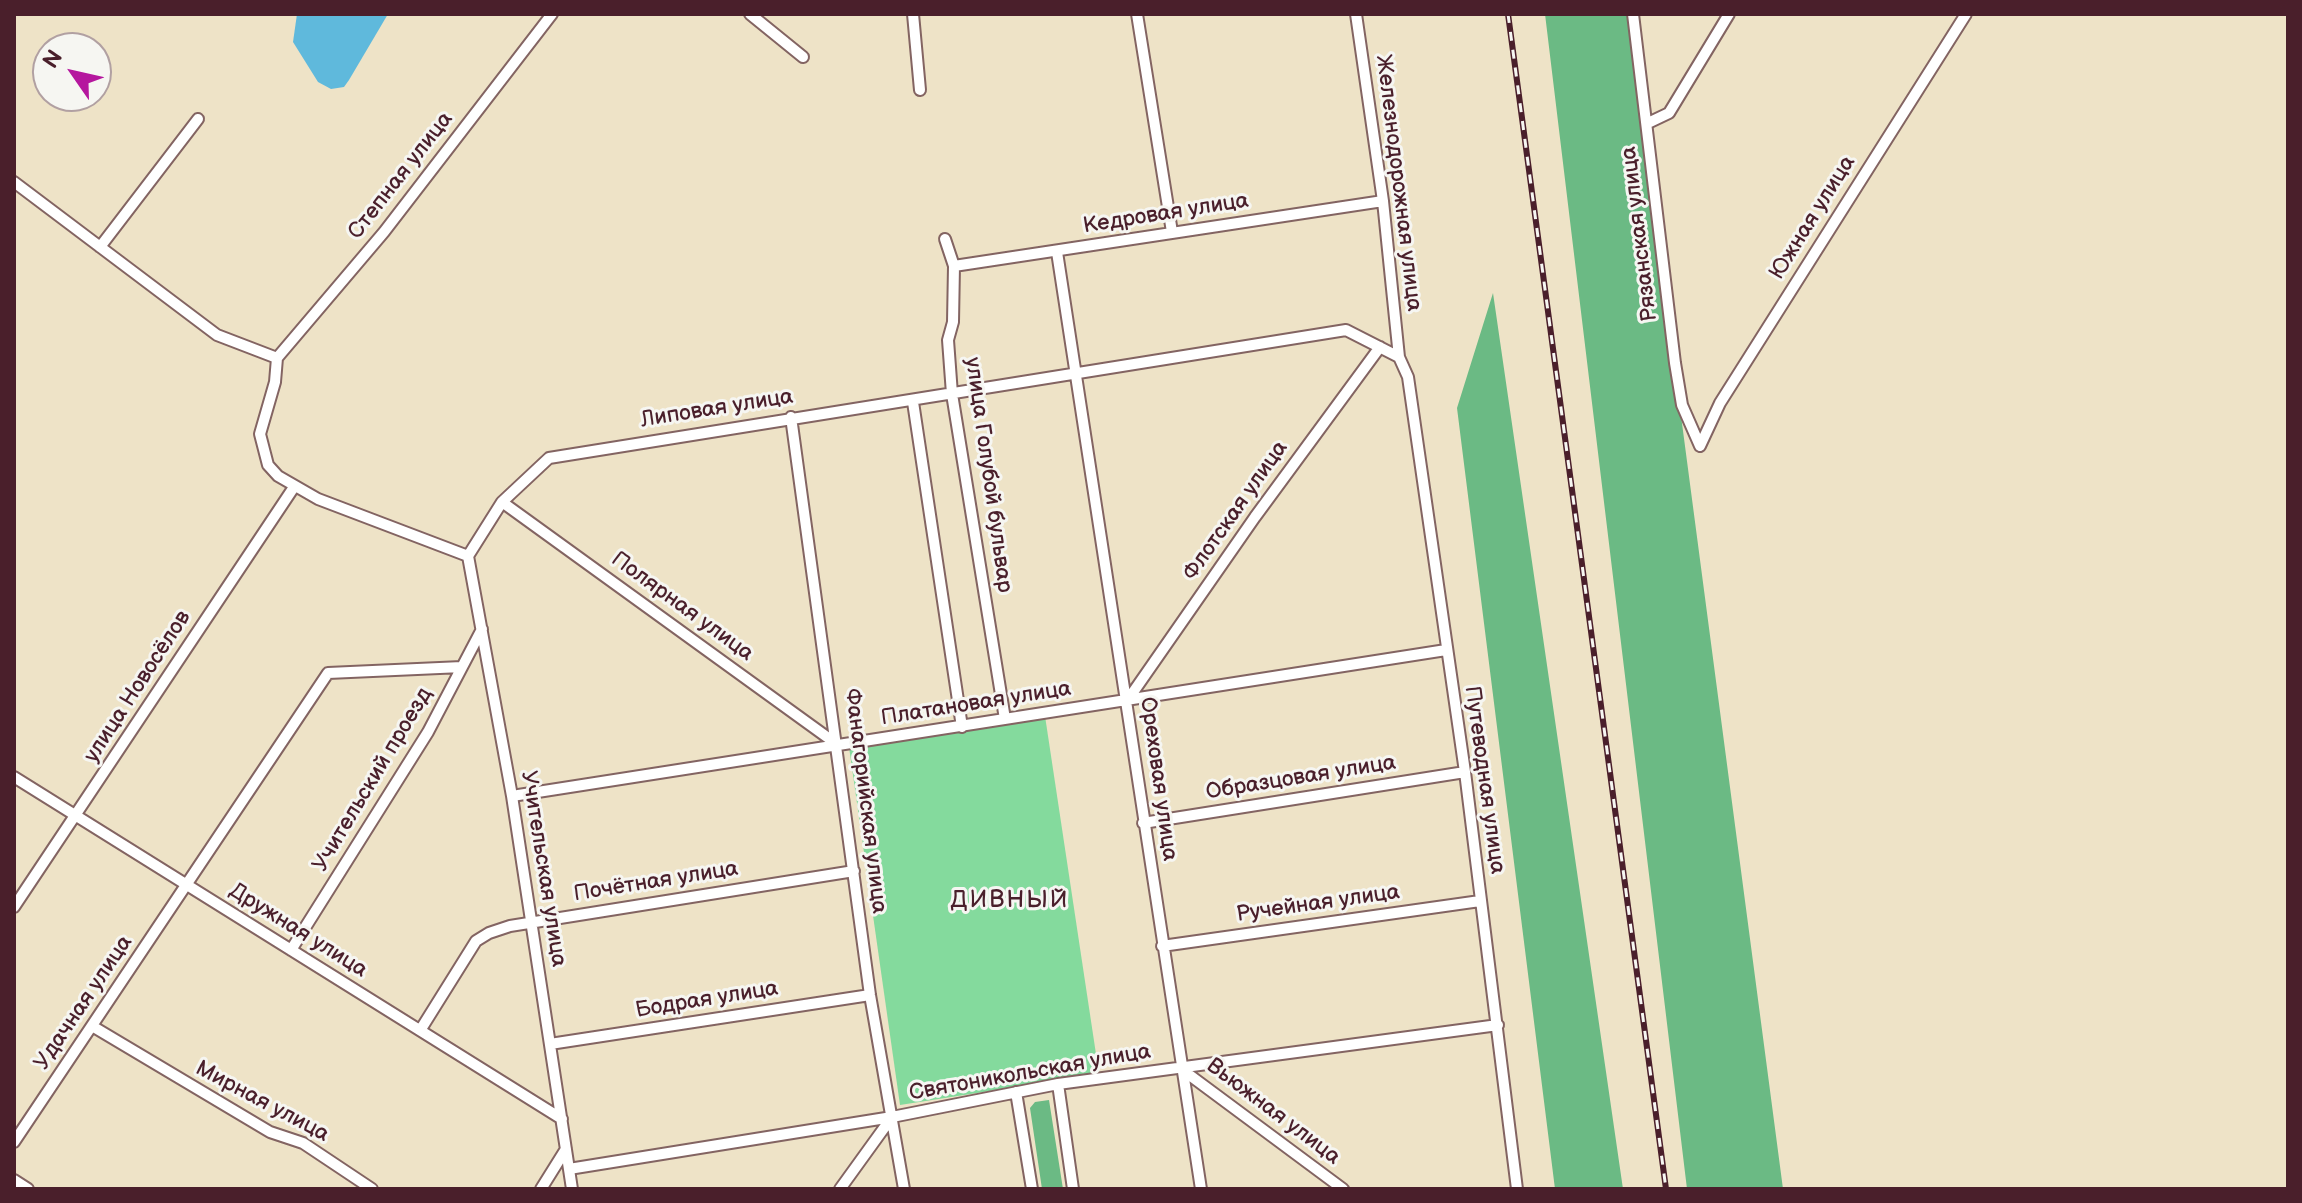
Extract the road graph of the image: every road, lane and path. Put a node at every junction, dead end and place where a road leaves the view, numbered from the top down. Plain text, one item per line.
1 (552, 14) edge
2 (750, 14) edge
3 (913, 14) edge
4 (1137, 14) edge
5 (1356, 14) edge
6 (1633, 14) edge
7 (1729, 14) edge
8 (1966, 14) edge
9 (803, 57) dead end
10 (920, 90) dead end
11 (198, 119) dead end
12 (1648, 123) junction
13 (14, 182) edge
14 (1383, 201) junction
15 (1172, 232) junction
16 (945, 239) dead end
17 (100, 247) junction
18 (1057, 252) junction
19 (954, 266) junction
20 (1380, 347) junction
21 (1399, 357) junction
22 (277, 358) junction
23 (1075, 375) junction
24 (1408, 377) joint
25 (952, 394) junction
26 (913, 402) junction
27 (791, 417) junction
28 (1700, 446) joint
29 (294, 487) junction
30 (502, 502) junction
31 (468, 556) junction
32 (483, 628) junction
33 (1446, 650) junction
34 (462, 667) junction
35 (1127, 701) junction
36 (1005, 719) junction
37 (962, 727) junction
38 (838, 745) junction
39 (1465, 772) junction
40 (14, 777) edge
41 (512, 796) junction
42 (76, 816) junction
43 (1143, 823) junction
44 (854, 871) junction
45 (186, 886) junction
46 (1480, 901) junction
47 (14, 907) edge
48 (531, 923) junction
49 (1162, 946) junction
50 (291, 950) junction
51 (870, 995) junction
52 (1498, 1025) junction
53 (92, 1026) junction
54 (421, 1029) junction
55 (550, 1044) junction
56 (1180, 1068) junction
57 (1058, 1084) junction
58 (1016, 1092) junction
59 (892, 1117) junction
60 (562, 1119) junction
61 (14, 1142) edge
62 (566, 1149) junction
63 (569, 1169) junction
64 (14, 1180) edge
65 (28, 1189) edge
66 (372, 1189) edge
67 (541, 1189) edge
68 (572, 1189) edge
69 (840, 1189) edge
70 (904, 1189) edge
71 (1032, 1189) edge
72 (1073, 1189) edge
73 (1201, 1189) edge
74 (1343, 1189) edge
75 (1517, 1189) edge

1 - 22 street, Степная улица
2 - 9 street
3 - 10 street
4 - 15 street
5 - 14 street, Железнодорожная улица
6 - 12 street, Рязанская улица
7 - 12 street
8 - 28 street, Южная улица
11 - 17 street
12 - 28 street, Рязанская улица
13 - 17 street
14 - 15 street, Кедровая улица
14 - 21 street, Железнодорожная улица
15 - 18 street, Кедровая улица
16 - 19 street, улица Голубой бульвар
17 - 22 street
18 - 19 street, Кедровая улица
18 - 23 street, Ореховая улица
19 - 25 street, улица Голубой бульвар
20 - 21 street
20 - 23 street, Липовая улица
20 - 35 street, Флотская улица
21 - 24 street, Железнодорожная улица
22 - 29 street
23 - 25 street, Липовая улица
23 - 35 street, Ореховая улица
24 - 33 street, Путеводная улица
25 - 26 street, Липовая улица
25 - 36 street, улица Голубой бульвар
26 - 27 street, Липовая улица
26 - 37 street
27 - 30 street, Липовая улица
27 - 38 street, Фанагорийская улица
29 - 31 street
29 - 42 street, улица Новосёлов
30 - 31 street, Липовая улица
30 - 38 street, Полярная улица
31 - 32 street, Учительская улица
32 - 34 street, Учительский проезд
32 - 41 street, Учительская улица
33 - 35 street, Платановая улица
33 - 39 street, Путеводная улица
34 - 45 street, Удачная улица
34 - 50 street, Учительский проезд
35 - 36 street, Платановая улица
35 - 43 street, Ореховая улица
36 - 37 street, Платановая улица
37 - 38 street, Платановая улица
38 - 41 street, Платановая улица
38 - 44 street, Фанагорийская улица
39 - 43 street, Образцовая улица
39 - 46 street, Путеводная улица
40 - 42 street, Дружная улица
41 - 48 street, Учительская улица
42 - 45 street, Дружная улица
42 - 47 street, улица Новосёлов
43 - 49 street, Ореховая улица
44 - 48 street, Почётная улица
44 - 51 street, Фанагорийская улица
45 - 50 street, Дружная улица
45 - 53 street, Удачная улица
46 - 49 street, Ручейная улица
46 - 52 street, Путеводная улица
48 - 54 street, Почётная улица
48 - 55 street, Учительская улица
49 - 56 street, Ореховая улица
50 - 54 street, Дружная улица
51 - 55 street, Бодрая улица
51 - 59 street, Фанагорийская улица
52 - 56 street, Святоникольская улица
52 - 75 street, Путеводная улица
53 - 61 street, Удачная улица
53 - 66 street, Мирная улица
54 - 60 street, Дружная улица
55 - 60 street, Учительская улица
56 - 57 street, Святоникольская улица
56 - 73 street, Ореховая улица
56 - 74 street, Вьюжная улица
57 - 58 street, Святоникольская улица
57 - 72 street
58 - 59 street, Святоникольская улица
58 - 71 street
59 - 63 street, Святоникольская улица
59 - 69 street
59 - 70 street, Фанагорийская улица
60 - 62 street, Учительская улица
62 - 63 street, Учительская улица
62 - 67 street
63 - 68 street, Учительская улица
64 - 65 street

